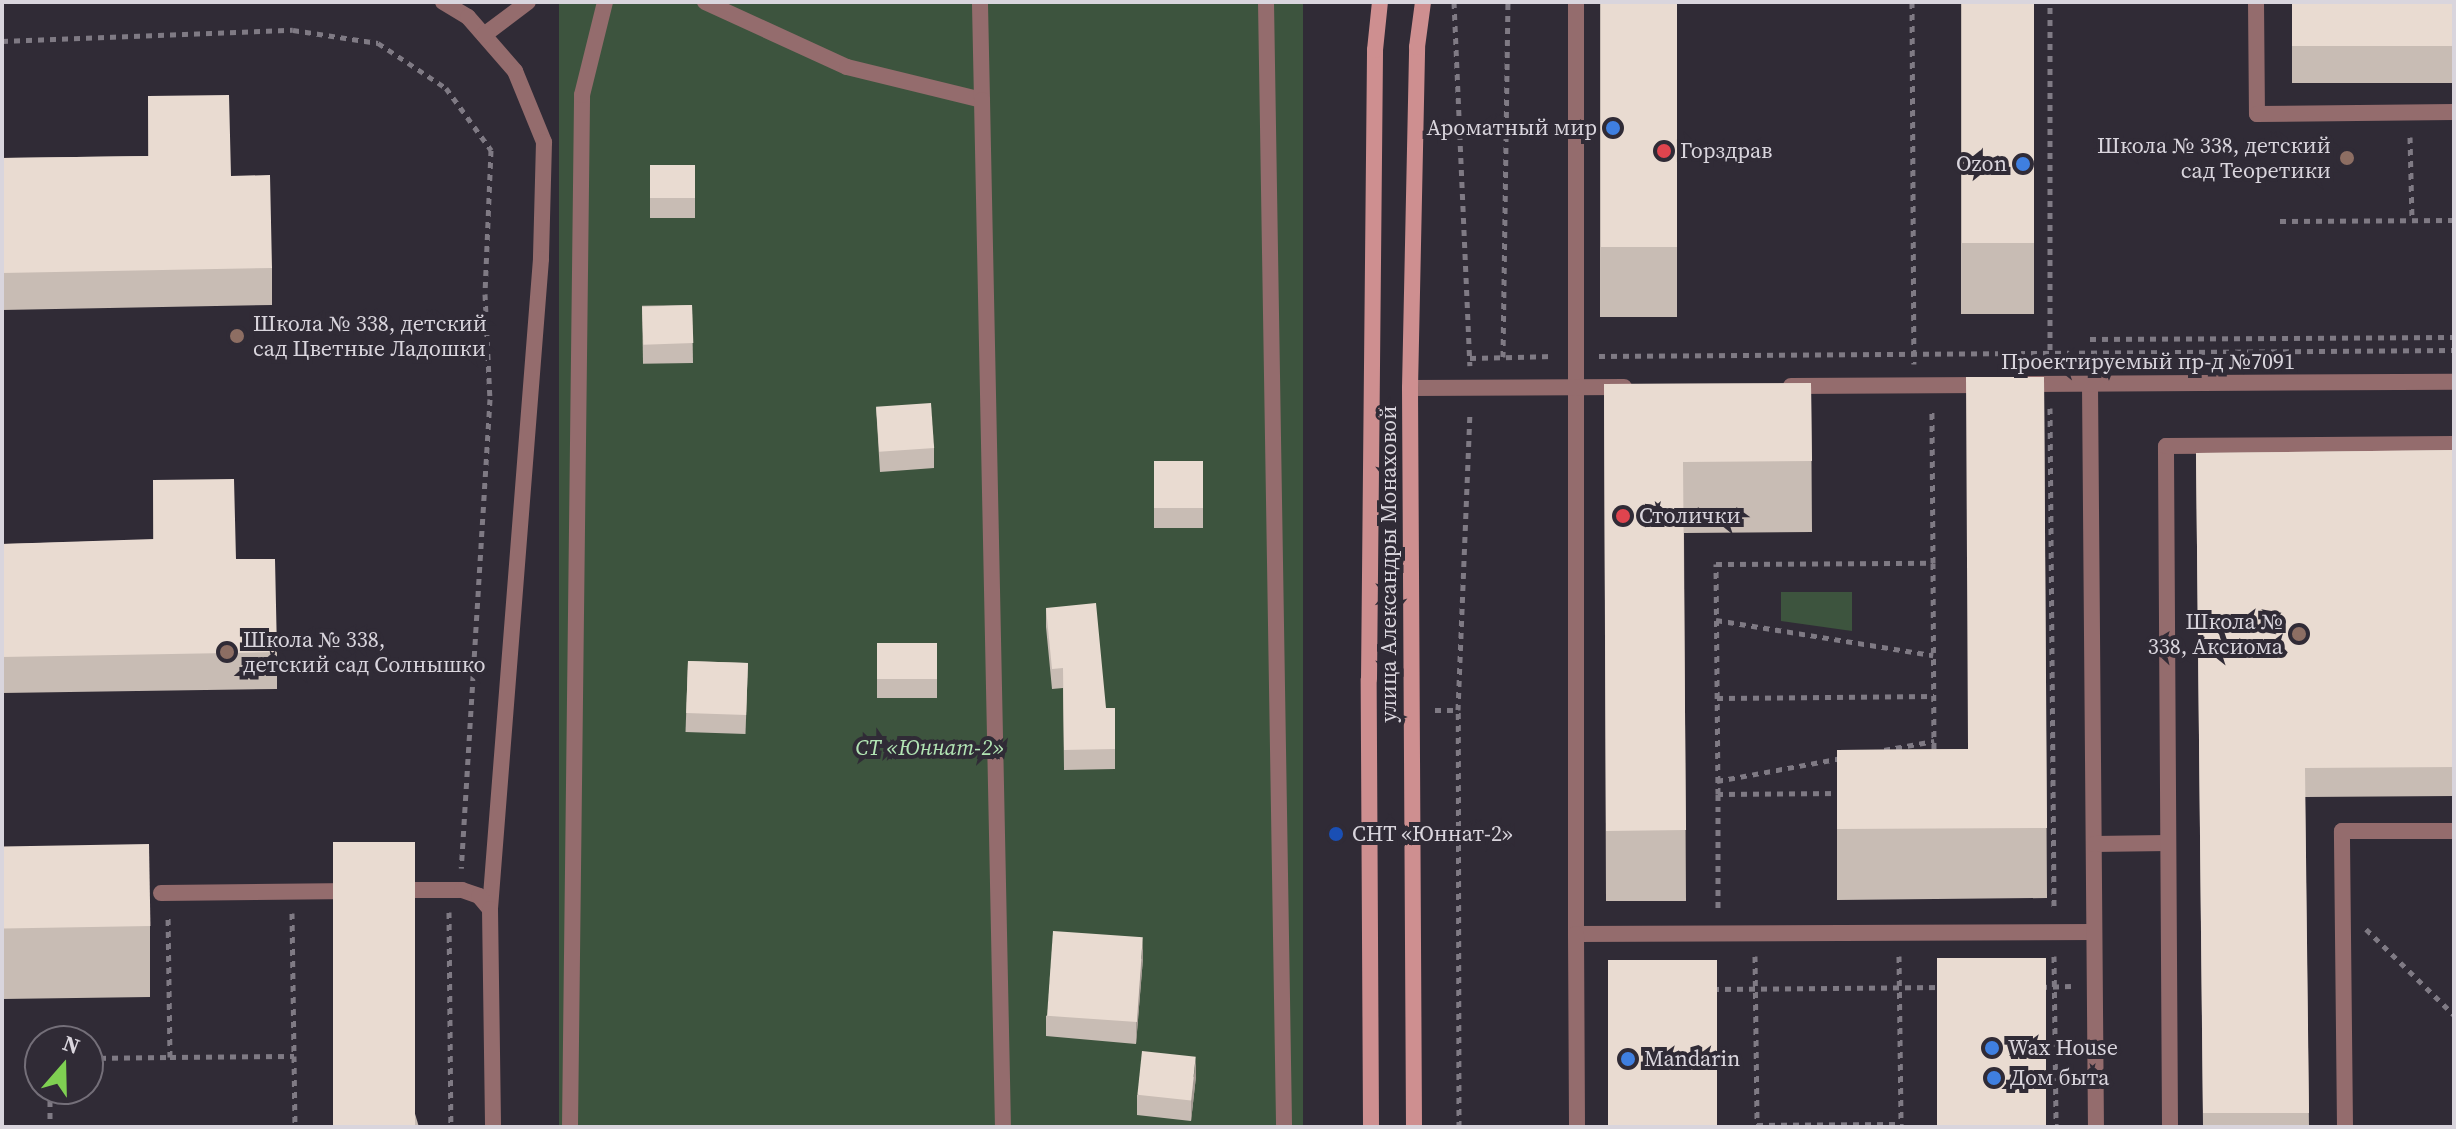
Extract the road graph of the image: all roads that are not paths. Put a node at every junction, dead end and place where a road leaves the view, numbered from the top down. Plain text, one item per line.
1 (443, 2) edge
2 (528, 2) edge
3 (605, 2) edge
4 (705, 2) edge
5 (980, 2) edge
6 (1266, 2) edge
7 (1380, 2) edge
8 (1423, 2) edge
9 (1576, 2) edge
10 (2256, 2) edge
11 (484, 35) junction
12 (982, 100) junction
13 (2454, 112) edge
14 (2454, 382) edge
15 (2090, 385) junction
16 (1771, 386) edge
17 (1644, 387) edge
18 (1410, 388) junction
19 (1574, 388) junction
20 (2454, 444) edge
21 (2454, 831) edge
22 (2168, 843) junction
23 (2094, 844) junction
24 (161, 893) dead end
25 (490, 909) junction
26 (2094, 932) junction
27 (1576, 934) junction
28 (493, 1127) edge
29 (570, 1127) edge
30 (1003, 1127) edge
31 (1284, 1127) edge
32 (1371, 1127) edge
33 (1414, 1127) edge
34 (1577, 1127) edge
35 (2096, 1127) edge
36 (2170, 1127) edge
37 (2345, 1127) edge

1 - 11 street
2 - 11 street
3 - 29 street
4 - 12 street
5 - 12 street
6 - 31 street
7 - 32 main road, улица Александры Монаховой
8 - 18 main road, улица Александры Монаховой
9 - 19 street
10 - 13 street
11 - 25 street
12 - 30 street
14 - 15 street, Проектируемый пр-д №7091
15 - 16 street, Проектируемый пр-д №7091
15 - 23 street
17 - 19 street
18 - 19 street
18 - 33 main road, улица Александры Монаховой
19 - 27 street
20 - 22 street
21 - 37 street
22 - 23 street
22 - 36 street
23 - 26 street
24 - 25 street
25 - 28 street
26 - 27 street
26 - 35 street
27 - 34 street

